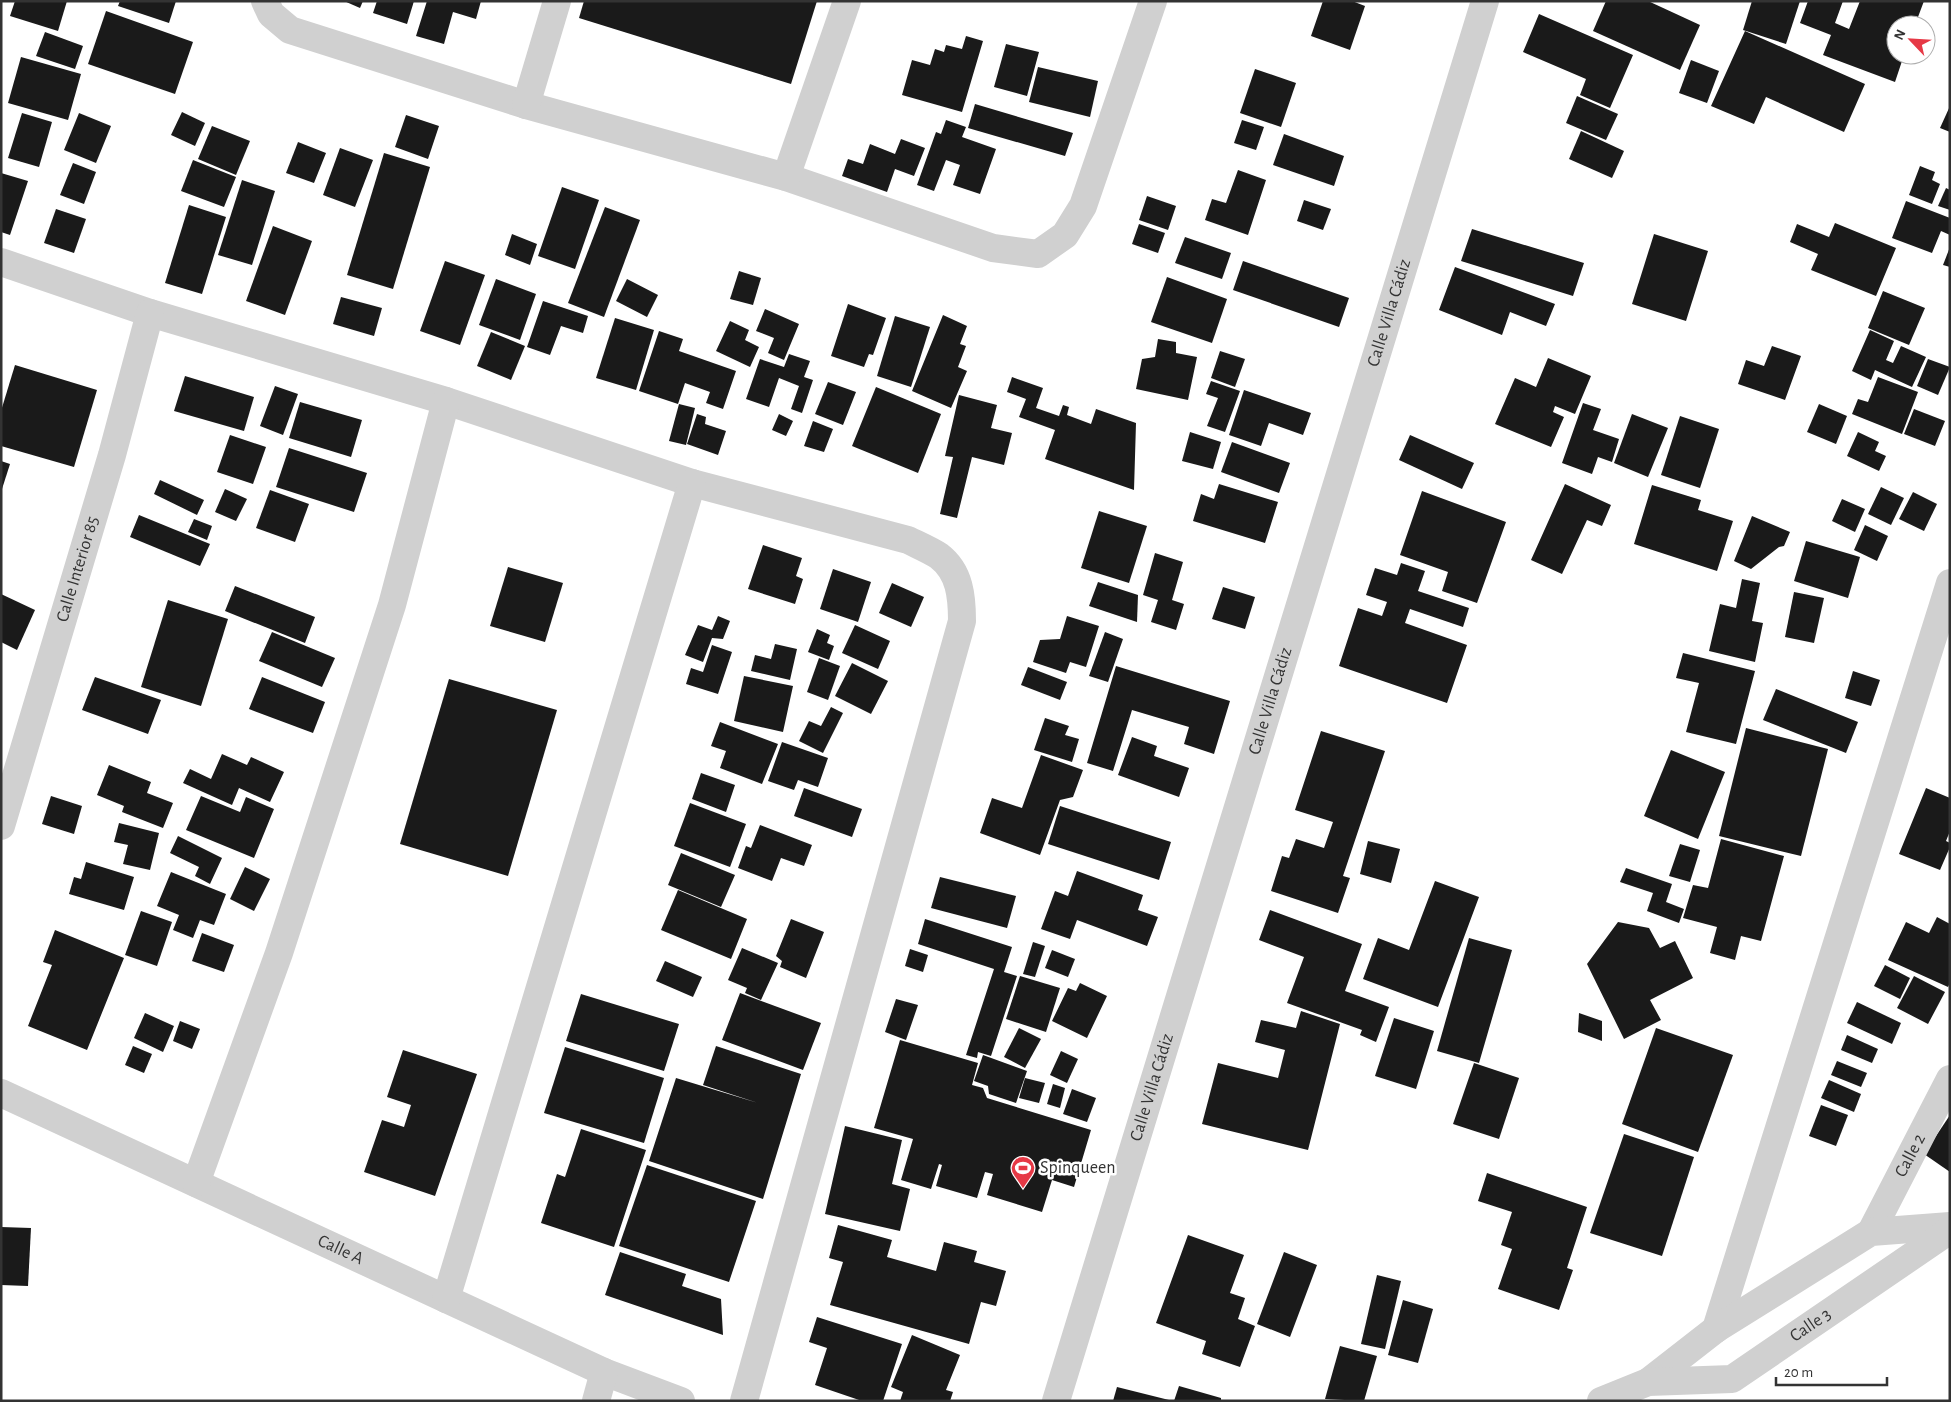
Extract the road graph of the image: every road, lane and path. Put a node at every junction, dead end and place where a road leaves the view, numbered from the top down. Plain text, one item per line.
1 (265, 1) edge
2 (557, 1) edge
3 (847, 1) edge
4 (1153, 1) edge
5 (1485, 1) edge
6 (526, 105) junction
7 (786, 177) junction
8 (1, 262) edge
9 (150, 313) junction
10 (446, 401) junction
11 (692, 483) junction
12 (1950, 583) edge
13 (1, 826) edge
14 (1950, 1079) edge
15 (1, 1093) edge
16 (196, 1183) junction
17 (1950, 1226) edge
18 (1950, 1230) edge
19 (1871, 1232) junction
20 (446, 1299) junction
21 (1716, 1329) junction
22 (604, 1372) junction
23 (1648, 1382) junction
24 (596, 1401) edge
25 (681, 1401) edge
26 (744, 1401) edge
27 (1056, 1401) edge
28 (1601, 1401) edge

1 - 6 street
2 - 6 street
3 - 7 street
4 - 7 street
5 - 27 street, Calle Villa Cádiz
6 - 7 street
8 - 9 street
9 - 10 street
9 - 13 street, Calle Interior 85
10 - 11 street
10 - 16 street
11 - 20 street
11 - 26 street
12 - 21 street
14 - 19 street, Calle 2
15 - 16 street, Calle A
16 - 20 street, Calle A
17 - 19 street
18 - 23 street, Calle 3
19 - 21 street
20 - 22 street, Calle A
21 - 23 street
22 - 24 street
22 - 25 street, Calle A
23 - 28 street, Calle 3

